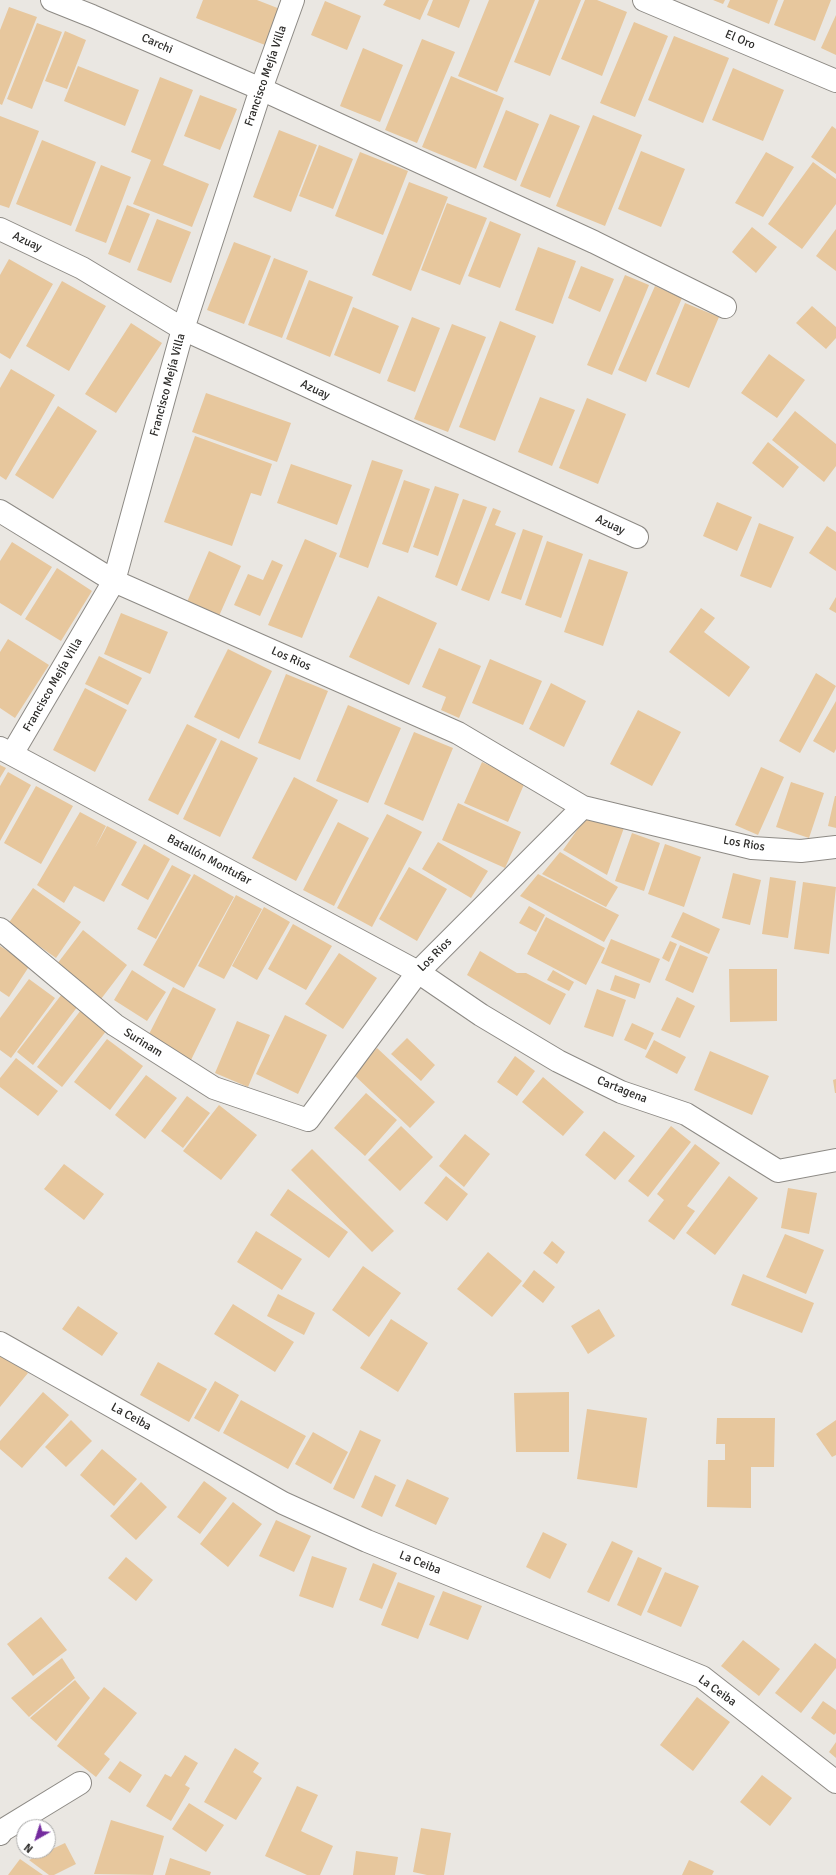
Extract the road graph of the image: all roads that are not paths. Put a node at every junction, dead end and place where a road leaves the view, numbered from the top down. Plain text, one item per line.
1 (52, 0) edge
2 (293, 0) edge
3 (644, 0) edge
4 (836, 81) edge
5 (261, 89) junction
6 (0, 229) edge
7 (725, 307) dead end
8 (183, 330) junction
9 (0, 511) edge
10 (637, 537) dead end
11 (114, 581) junction
12 (6, 752) edge
13 (583, 807) junction
14 (836, 847) edge
15 (0, 929) edge
16 (418, 972) junction
17 (308, 1120) joint
18 (836, 1160) edge
19 (0, 1343) edge
20 (836, 1782) edge
21 (80, 1783) dead end
22 (0, 1834) edge

1 - 5 street, Carchi
2 - 5 street, Francisco Mejía Villa
3 - 4 street, El Oro
5 - 7 street, Carchi
5 - 8 street, Francisco Mejía Villa
6 - 8 street, Azuay
8 - 10 street, Azuay
8 - 11 street, Francisco Mejía Villa
9 - 11 street, Los Rios
11 - 12 street, Francisco Mejía Villa
11 - 13 street, Los Rios
12 - 16 street, Batallón Montufar
13 - 14 street, Los Rios
13 - 16 street, Los Rios
15 - 17 street, Surinam
16 - 17 street, Los Rios
16 - 18 street, Cartagena
19 - 20 street, La Ceiba
21 - 22 street

